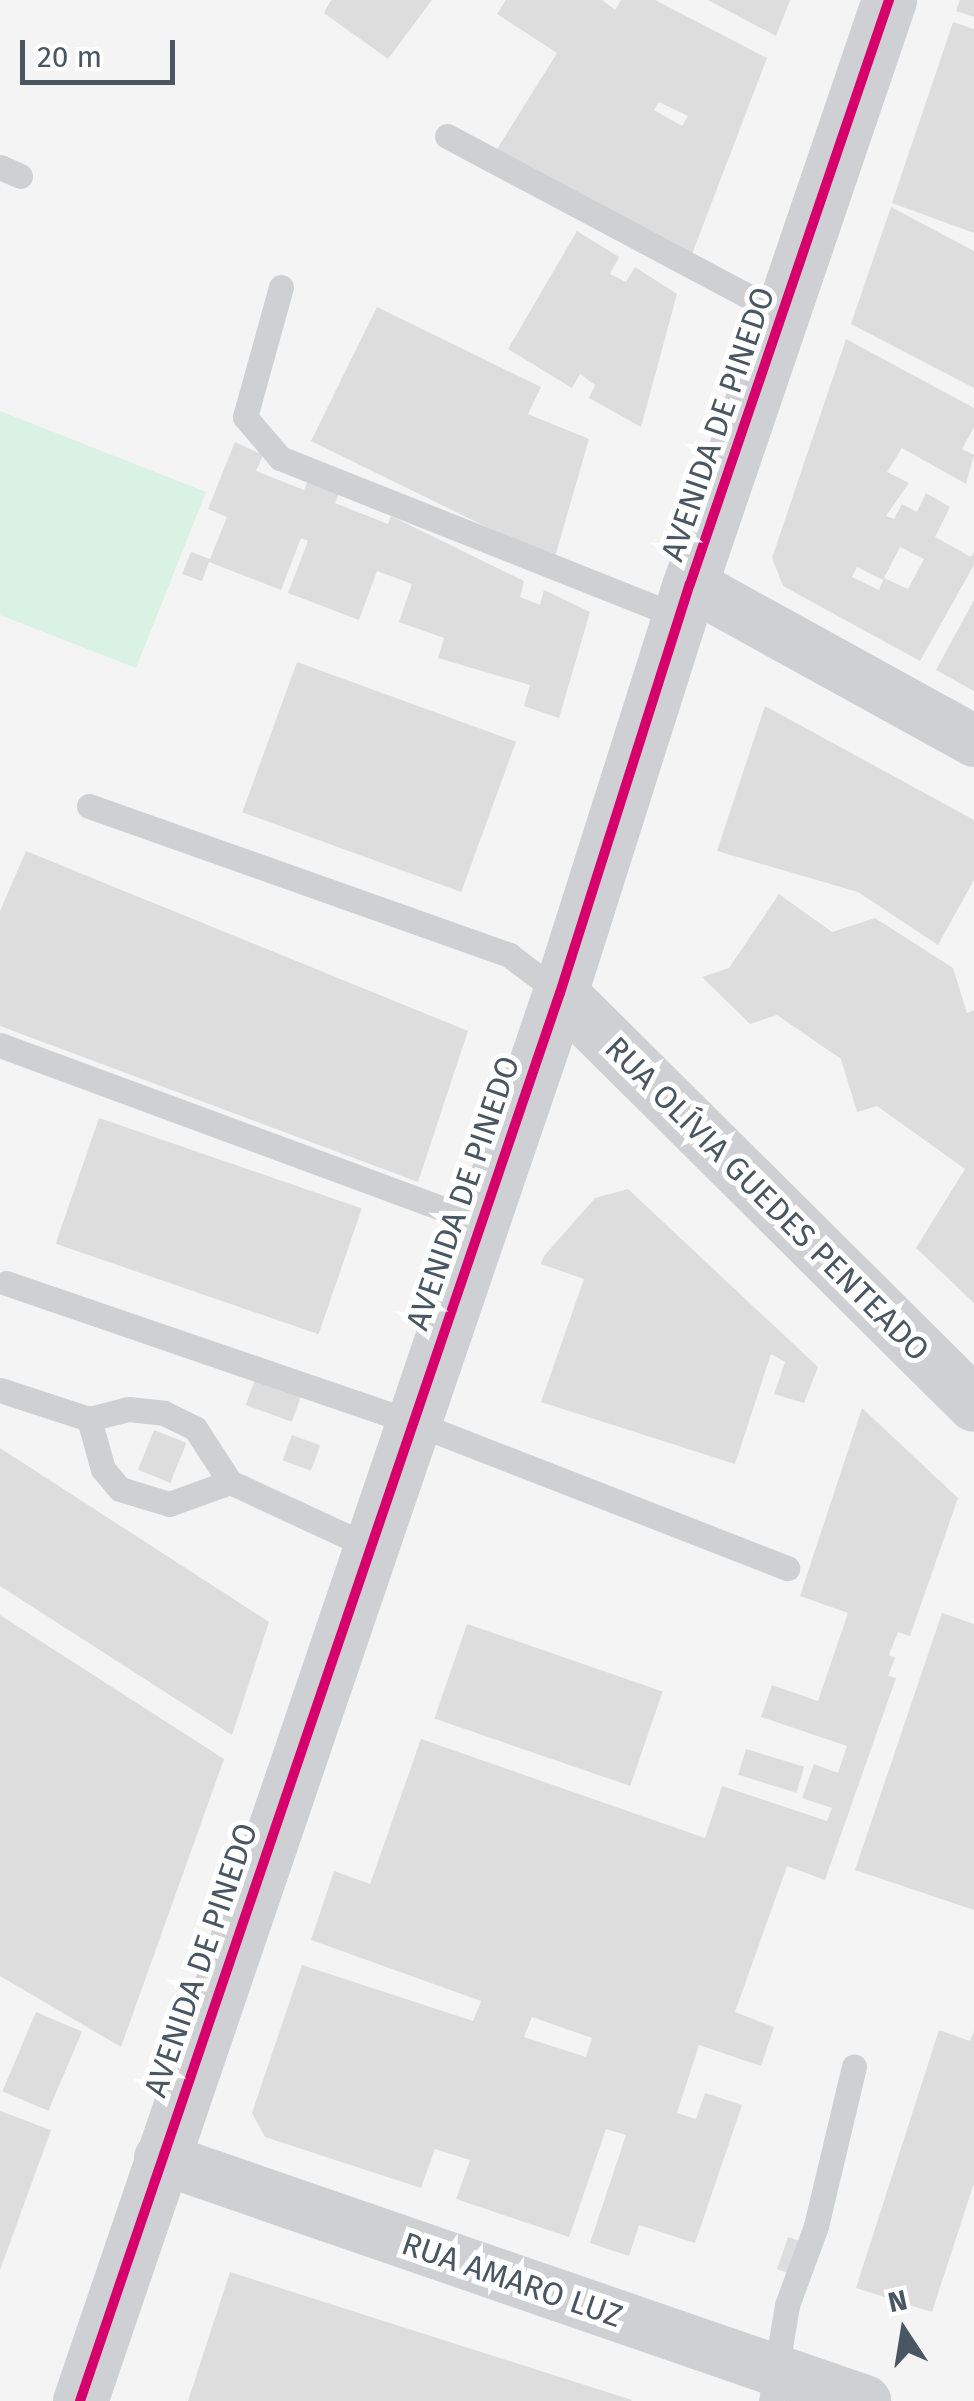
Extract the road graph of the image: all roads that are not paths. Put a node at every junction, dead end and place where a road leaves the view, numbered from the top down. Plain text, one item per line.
1 (888, 0) edge
2 (446, 136) dead end
3 (281, 287) dead end
4 (782, 314) junction
5 (684, 600) junction
6 (974, 741) edge
7 (89, 806) dead end
8 (560, 994) junction
9 (0, 1045) edge
10 (478, 1222) junction
11 (6, 1283) dead end
12 (0, 1390) edge
13 (974, 1404) edge
14 (89, 1419) junction
15 (410, 1422) junction
16 (230, 1482) junction
17 (368, 1546) junction
18 (787, 1568) dead end
19 (854, 2066) dead end
20 (160, 2158) junction
21 (772, 2384) edge
22 (80, 2401) edge
23 (865, 2401) edge

1 - 4 street, AVENIDA DE PINEDO
2 - 4 lane
3 - 5 lane
4 - 5 street, AVENIDA DE PINEDO
5 - 6 street
5 - 8 street, AVENIDA DE PINEDO
7 - 8 lane
8 - 10 street, AVENIDA DE PINEDO
8 - 13 street, RUA OLÍVIA GUEDES PENTEADO
9 - 10 lane
10 - 15 street, AVENIDA DE PINEDO
11 - 15 lane
12 - 14 lane
14 - 16 lane
14 - 16 lane
15 - 17 street, AVENIDA DE PINEDO
15 - 18 lane
16 - 17 lane
17 - 20 street, AVENIDA DE PINEDO
19 - 21 lane
20 - 21 street, RUA AMARO LUZ
20 - 22 street, AVENIDA DE PINEDO
21 - 23 street, RUA AMARO LUZ

